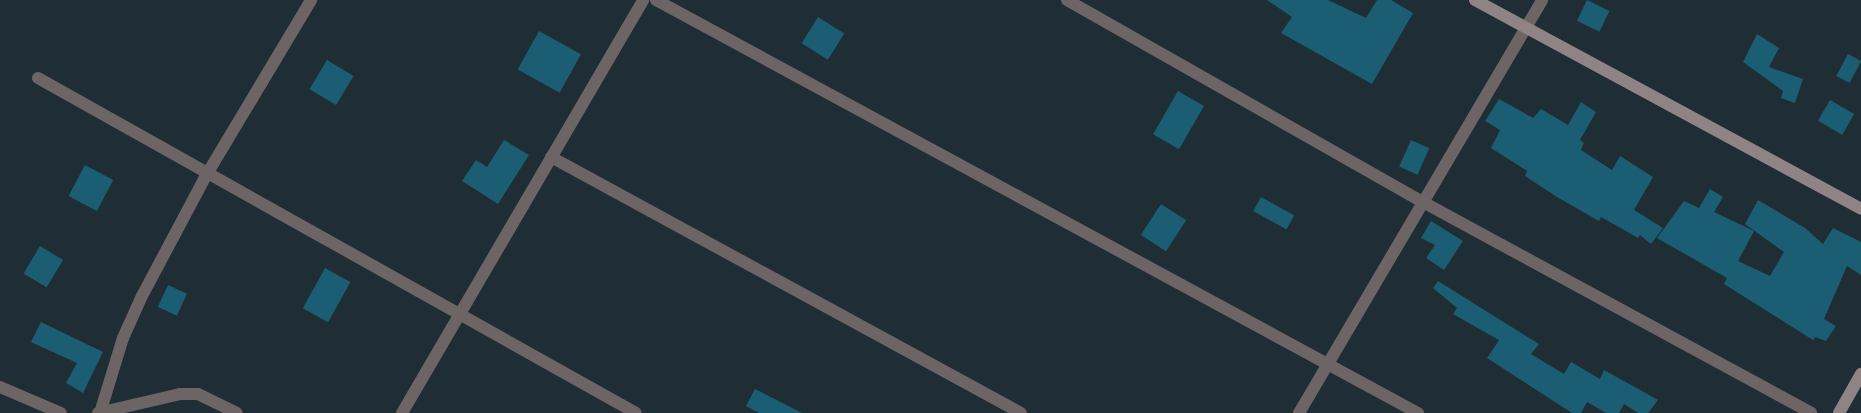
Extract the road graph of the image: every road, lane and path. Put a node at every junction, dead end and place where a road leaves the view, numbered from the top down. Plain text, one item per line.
1 (311, 0) edge
2 (643, 0) edge
3 (656, 0) edge
4 (1067, 0) edge
5 (1475, 0) edge
6 (1542, 0) edge
7 (1526, 28) junction
8 (38, 78) dead end
9 (550, 157) junction
10 (207, 174) junction
11 (1421, 201) junction
12 (1861, 209) edge
13 (459, 313) junction
14 (1327, 363) junction
15 (1861, 374) edge
16 (0, 387) edge
17 (61, 413) edge
18 (100, 413) edge
19 (237, 413) edge
20 (402, 413) edge
21 (636, 413) edge
22 (1021, 413) edge
23 (1299, 413) edge
24 (1418, 413) edge
25 (1811, 413) edge
26 (1839, 413) edge

1 - 10 street
2 - 9 street
3 - 14 street
4 - 11 street
5 - 7 street
6 - 7 street
7 - 11 street
7 - 12 street
8 - 10 street
9 - 13 street
9 - 22 street
10 - 13 street
10 - 18 street
11 - 14 street
11 - 25 street
13 - 20 street
13 - 21 street
14 - 23 street
14 - 24 street
15 - 26 street
16 - 17 street
18 - 19 street

